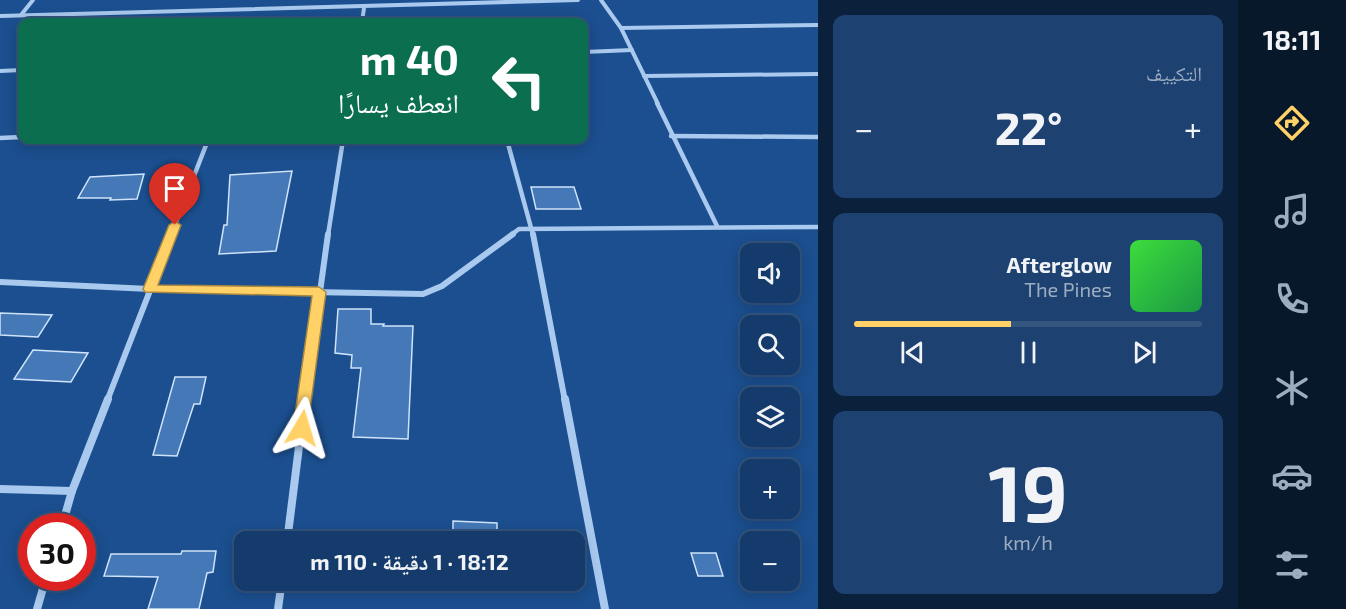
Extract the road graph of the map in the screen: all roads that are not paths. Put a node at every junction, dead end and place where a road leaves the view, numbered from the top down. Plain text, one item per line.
1 (33, 0) edge
2 (282, 0) edge
3 (578, 0) edge
4 (601, 0) edge
5 (281, 8) junction
6 (364, 8) junction
7 (21, 15) junction
8 (0, 16) edge
9 (363, 18) edge
10 (818, 25) edge
11 (621, 28) junction
12 (632, 50) junction
13 (588, 52) edge
14 (18, 70) edge
15 (0, 71) edge
16 (818, 74) edge
17 (645, 76) junction
18 (671, 136) junction
19 (18, 137) edge
20 (818, 137) edge
21 (0, 138) edge
22 (206, 144) edge
23 (342, 144) edge
24 (508, 144) edge
25 (717, 226) junction
26 (818, 227) edge
27 (532, 228) junction
28 (0, 282) edge
29 (150, 289) junction
30 (319, 292) junction
31 (0, 489) edge
32 (72, 491) junction
33 (66, 513) edge
34 (288, 531) edge
35 (42, 591) edge
36 (280, 591) edge
37 (37, 609) edge
38 (278, 609) edge
39 (605, 609) edge

1 - 7 street
2 - 5 street
3 - 6 street
4 - 11 street
5 - 6 street
5 - 7 street
6 - 9 street
7 - 8 street
10 - 11 street
11 - 12 street
12 - 13 street
12 - 17 street
14 - 15 street
16 - 17 street
17 - 18 street
18 - 20 street
18 - 25 street
19 - 21 street
22 - 29 street
23 - 30 street
24 - 27 street
25 - 26 street
25 - 27 street
27 - 30 street
27 - 39 street
28 - 29 street
29 - 30 street
29 - 32 street
30 - 34 street
31 - 32 street
32 - 33 street
35 - 37 street
36 - 38 street

